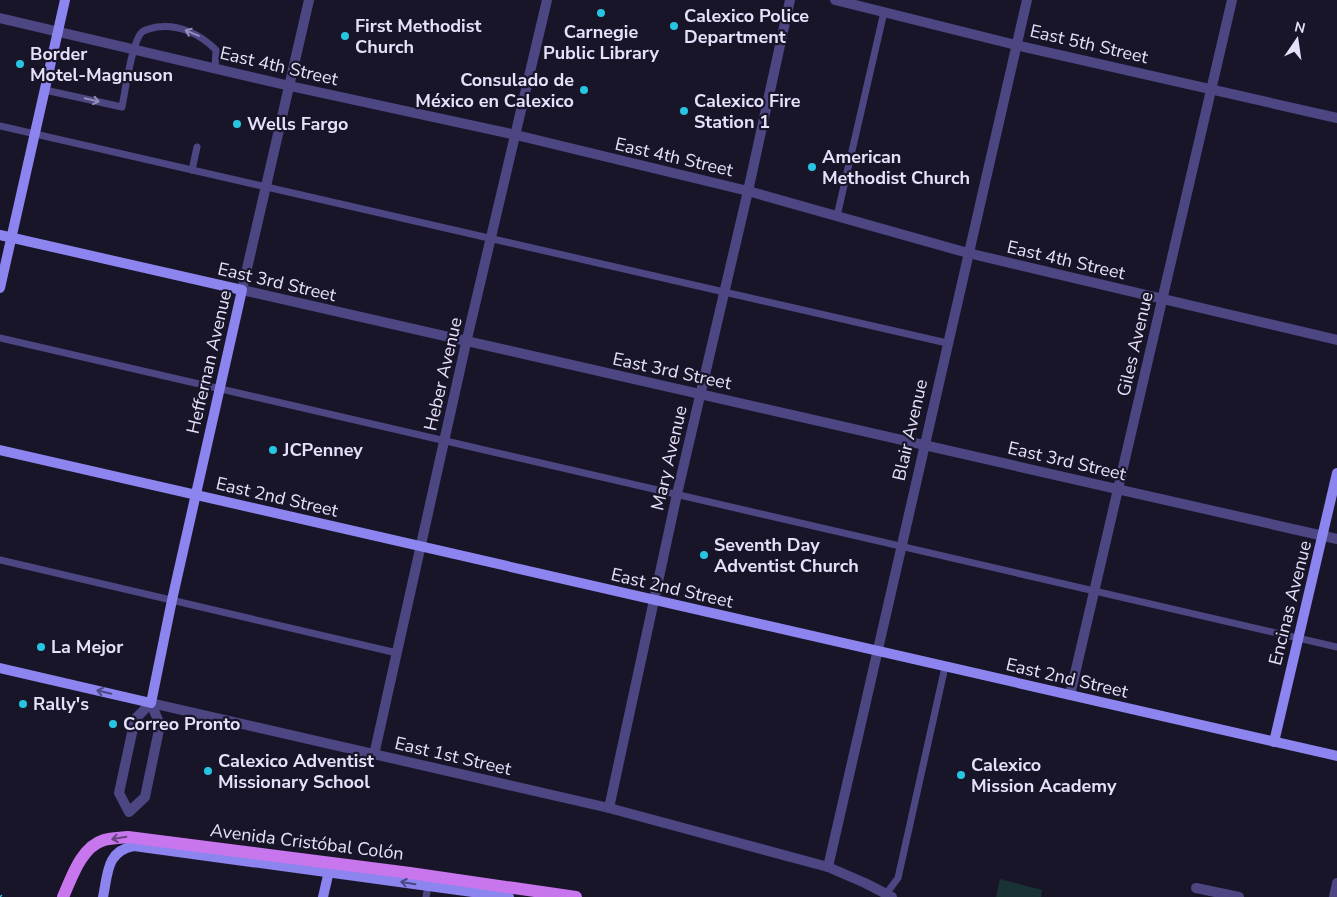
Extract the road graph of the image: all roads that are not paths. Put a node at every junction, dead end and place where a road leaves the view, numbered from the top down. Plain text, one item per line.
1 (65, 0) edge
2 (309, 0) edge
3 (547, 0) edge
4 (790, 0) edge
5 (835, 0) edge
6 (1027, 0) edge
7 (1232, 0) edge
8 (884, 12) junction
9 (0, 18) edge
10 (58, 31) junction
11 (1016, 45) junction
12 (134, 50) junction
13 (216, 69) junction
14 (290, 86) junction
15 (1212, 88) junction
16 (45, 90) junction
17 (1337, 118) edge
18 (0, 126) edge
19 (35, 134) junction
20 (516, 136) junction
21 (197, 147) dead end
22 (192, 170) junction
23 (266, 187) junction
24 (748, 191) junction
25 (837, 216) junction
26 (0, 235) edge
27 (12, 238) junction
28 (491, 239) junction
29 (968, 253) junction
30 (0, 288) edge
31 (242, 290) junction
32 (724, 291) junction
33 (1162, 299) junction
34 (0, 338) edge
35 (1337, 340) edge
36 (466, 343) junction
37 (947, 343) junction
38 (219, 389) junction
39 (700, 394) junction
40 (444, 441) junction
41 (924, 444) junction
42 (0, 450) edge
43 (1337, 473) edge
44 (1119, 490) junction
45 (195, 494) junction
46 (677, 494) junction
47 (1323, 536) junction
48 (1337, 539) edge
49 (900, 546) junction
50 (421, 547) junction
51 (0, 560) edge
52 (1095, 591) junction
53 (172, 600) junction
54 (654, 600) junction
55 (1297, 638) junction
56 (1337, 647) edge
57 (876, 651) junction
58 (397, 653) junction
59 (945, 667) junction
60 (0, 668) edge
61 (1070, 696) junction
62 (151, 703) junction
63 (1274, 742) junction
64 (374, 755) junction
65 (1337, 756) edge
66 (609, 808) junction
67 (828, 867) junction
68 (329, 871) junction
69 (1337, 883) edge
70 (1196, 888) dead end
71 (427, 892) edge
72 (889, 896) edge
73 (63, 897) edge
74 (103, 897) edge
75 (323, 897) edge
76 (509, 897) edge
77 (576, 897) edge
78 (1240, 897) edge
79 (1334, 897) edge

1 - 10 street
2 - 14 street, Heffernan Avenue
3 - 20 street, Heber Avenue
4 - 24 street, Mary Avenue
5 - 8 street, East 5th Street
6 - 11 street, Blair Avenue
7 - 15 street, Giles Avenue
8 - 11 street, East 5th Street
8 - 25 lane
9 - 10 street, East 4th Street
10 - 12 street, East 4th Street
10 - 16 street
11 - 15 street, East 5th Street
11 - 29 street, Blair Avenue
12 - 13 street, East 4th Street
13 -> 12 lane
16 -> 12 lane
13 - 14 street, East 4th Street
14 - 20 street, East 4th Street
14 - 23 street, Heffernan Avenue
15 - 17 street, East 5th Street
15 - 33 street, Giles Avenue
16 - 19 street
18 - 19 lane
19 - 22 lane
19 - 27 street
20 - 24 street, East 4th Street
20 - 28 street, Heber Avenue
21 - 22 lane
22 - 23 lane
23 - 28 lane
23 - 31 street, Heffernan Avenue
24 - 25 street, East 4th Street
24 - 32 street, Mary Avenue
25 - 29 street, East 4th Street
26 - 27 street, East 3rd Street
27 - 30 street
27 - 31 street, East 3rd Street
28 - 32 lane
28 - 36 street, Heber Avenue
29 - 33 street, East 4th Street
29 - 37 street, Blair Avenue
31 - 36 street, East 3rd Street
31 - 38 street, Heffernan Avenue
32 - 37 lane
32 - 39 street, Mary Avenue
33 - 35 street, East 4th Street
33 - 44 street, Giles Avenue
34 - 38 lane
36 - 39 street, East 3rd Street
36 - 40 street, Heber Avenue
37 - 41 street, Blair Avenue
38 - 40 lane
38 - 45 street, Heffernan Avenue
39 - 41 street, East 3rd Street
39 - 46 street, Mary Avenue
40 - 46 lane
40 - 50 street, Heber Avenue
41 - 44 street, East 3rd Street
41 - 49 street, Blair Avenue
42 - 45 street, East 2nd Street
43 - 47 street, Encinas Avenue
44 - 47 street, East 3rd Street
44 - 52 street, Giles Avenue
45 - 50 street, East 2nd Street
45 - 53 street, Heffernan Avenue
46 - 49 lane
46 - 54 street, Mary Avenue
47 - 48 street, East 3rd Street
47 - 55 street, Encinas Avenue
49 - 52 lane
49 - 57 street, Blair Avenue
50 - 54 street, East 2nd Street
50 - 58 street, Heber Avenue
51 - 53 lane
52 - 55 lane
52 - 61 street, Giles Avenue
53 - 58 lane
53 - 62 street, Heffernan Avenue
54 - 57 street, East 2nd Street
54 - 66 street, Mary Avenue
55 - 56 lane
55 - 63 street, Encinas Avenue
57 - 59 street, East 2nd Street
57 - 67 street, Blair Avenue
58 - 64 street, Heber Avenue
59 - 61 street, East 2nd Street
59 - 72 lane
62 -> 60 street, East 1st Street
61 - 63 street, East 2nd Street
62 - 62 street
62 - 64 street, East 1st Street
63 - 65 street, East 2nd Street
64 - 66 street, East 1st Street
66 - 67 street, East 1st Street
67 - 72 street, East 1st Street
71 -> 68 street
68 - 74 street
68 - 75 street
69 - 79 street
70 - 78 street
71 - 76 street
77 -> 73 main road, Avenida Cristóbal Colón

